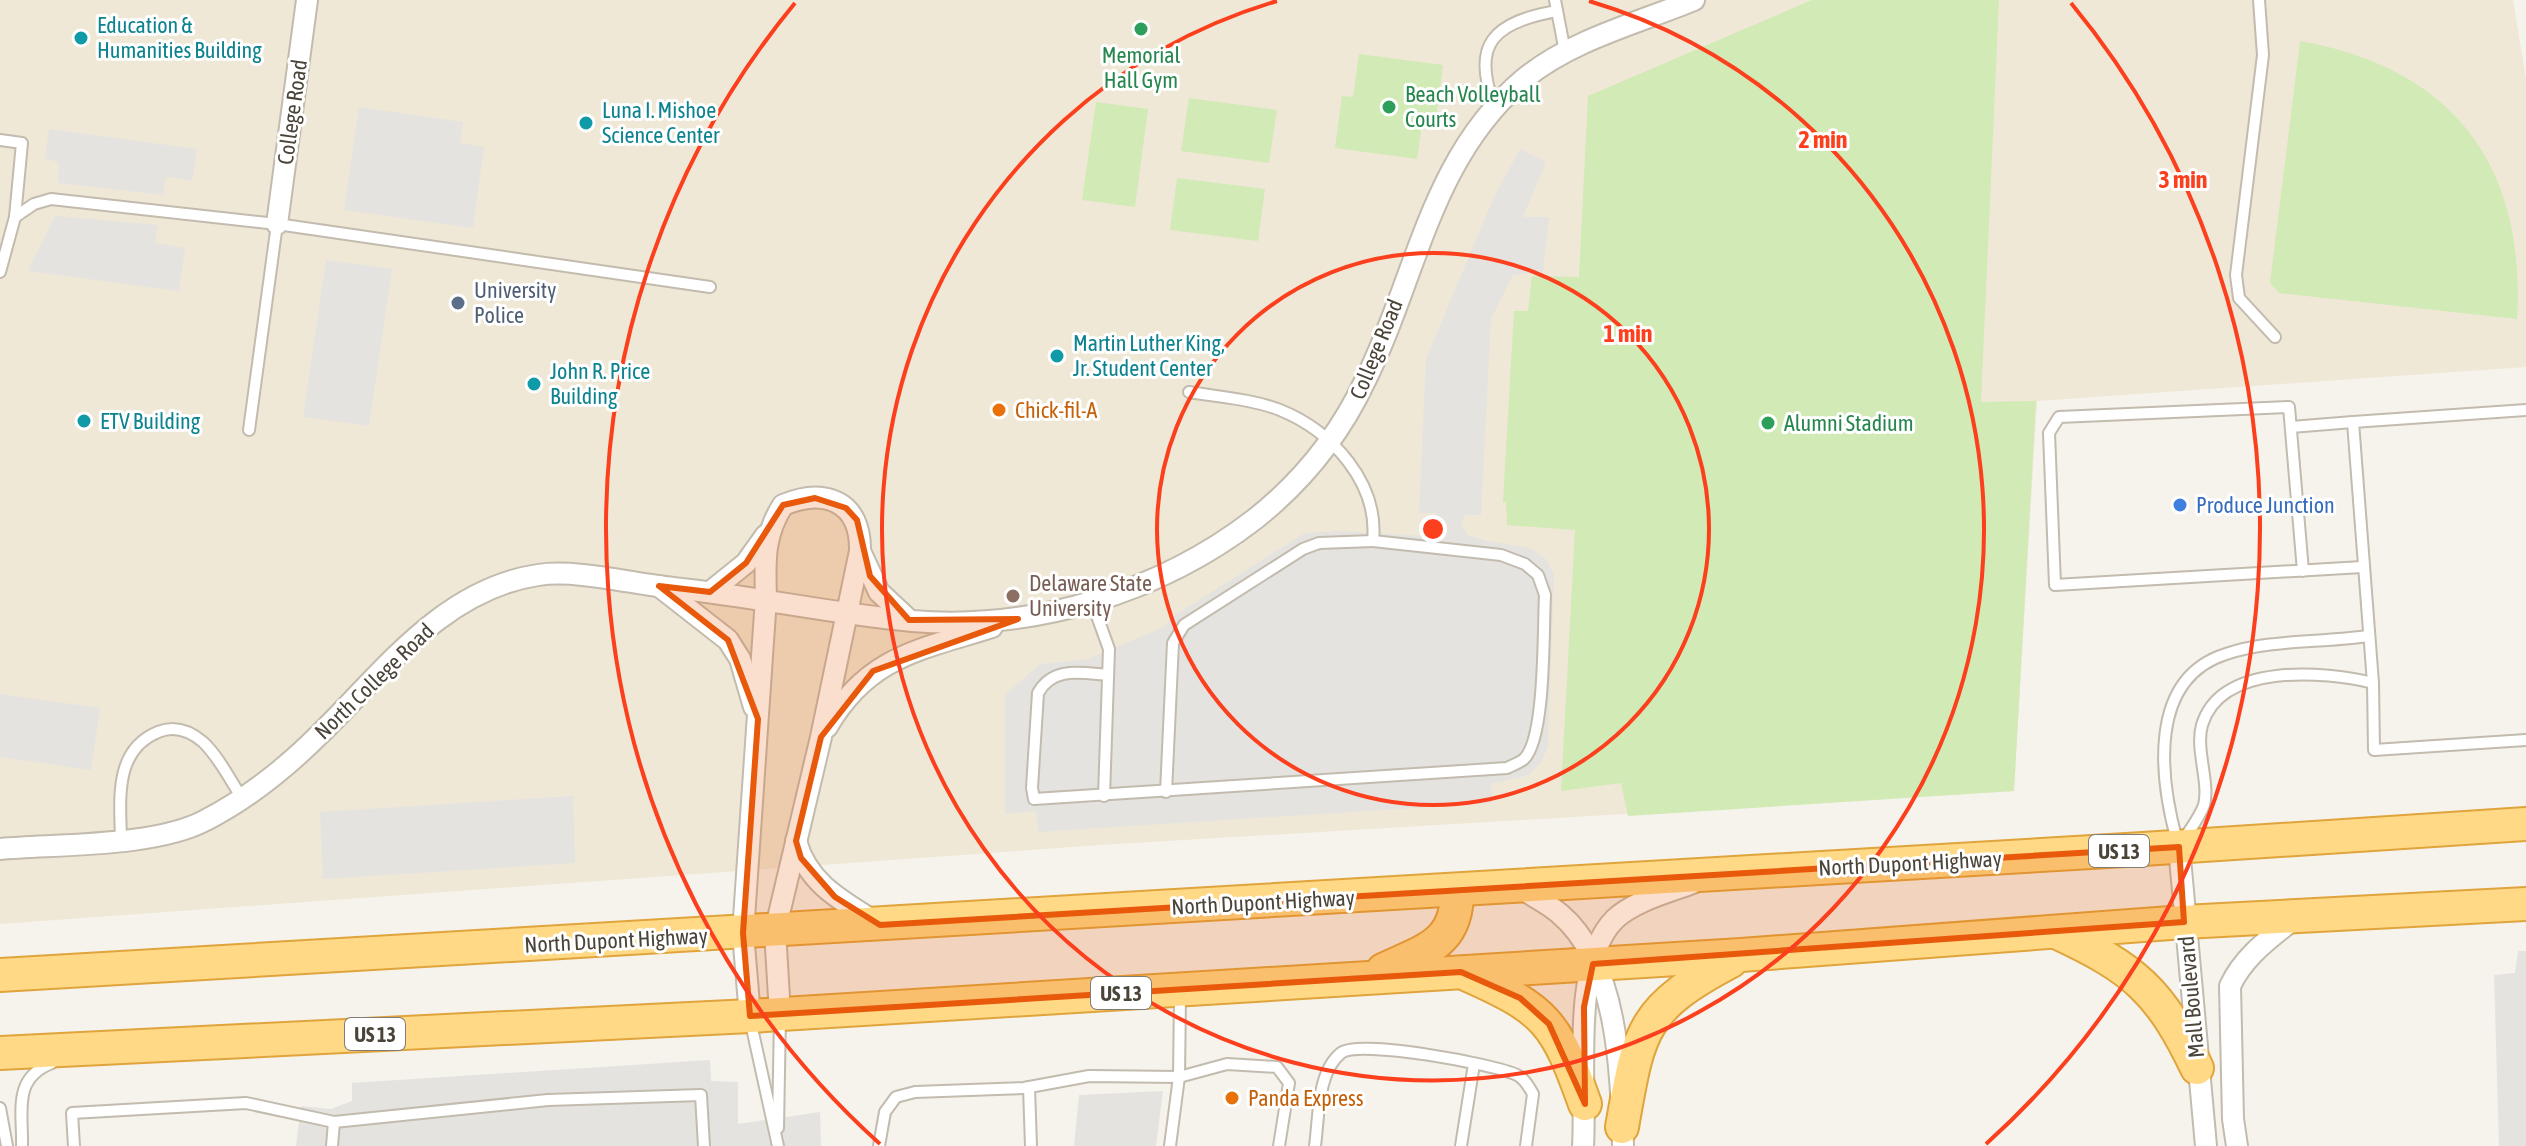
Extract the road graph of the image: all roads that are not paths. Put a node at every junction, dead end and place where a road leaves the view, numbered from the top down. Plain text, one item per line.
1 (307, 0) edge
2 (1694, 0) edge
3 (2259, 0) edge
4 (1556, 5) edge
5 (1565, 52) junction
6 (1495, 107) junction
7 (0, 140) edge
8 (15, 217) junction
9 (277, 224) junction
10 (0, 272) edge
11 (710, 287) dead end
12 (2275, 337) dead end
13 (1189, 392) dead end
14 (2526, 410) edge
15 (2353, 422) junction
16 (2291, 427) junction
17 (249, 430) dead end
18 (1331, 442) junction
19 (768, 532) junction
20 (1373, 541) junction
21 (860, 551) junction
22 (2362, 567) junction
23 (2303, 571) junction
24 (659, 586) junction
25 (710, 592) junction
26 (766, 598) junction
27 (1092, 602) junction
28 (846, 612) junction
29 (1018, 619) junction
30 (909, 620) junction
31 (2367, 636) junction
32 (1108, 675) junction
33 (2373, 683) junction
34 (758, 719) junction
35 (821, 737) junction
36 (2526, 740) edge
37 (1166, 792) junction
38 (1104, 796) junction
39 (242, 798) junction
40 (2526, 824) edge
41 (121, 839) junction
42 (796, 841) junction
43 (2179, 847) junction
44 (0, 849) edge
45 (1711, 875) junction
46 (1519, 887) junction
47 (1457, 890) junction
48 (2526, 904) edge
49 (2298, 916) junction
50 (2184, 922) junction
51 (880, 925) junction
52 (775, 931) junction
53 (2055, 932) junction
54 (743, 933) junction
55 (1741, 955) junction
56 (1593, 964) junction
57 (1461, 972) junction
58 (0, 975) edge
59 (1365, 978) junction
60 (1180, 990) junction
61 (765, 1015) junction
62 (90, 1048) junction
63 (0, 1053) edge
64 (1474, 1064) junction
65 (2197, 1068) junction
66 (1179, 1077) junction
67 (1029, 1087) junction
68 (1585, 1104) junction
69 (0, 1108) edge
70 (334, 1122) junction
71 (1622, 1137) edge
72 (7, 1146) edge
73 (22, 1146) edge
74 (74, 1146) edge
75 (332, 1146) edge
76 (704, 1146) edge
77 (777, 1146) edge
78 (879, 1146) edge
79 (1031, 1146) edge
80 (1170, 1146) edge
81 (1279, 1146) edge
82 (1315, 1146) edge
83 (1461, 1146) edge
84 (1526, 1146) edge
85 (1583, 1146) edge
86 (2206, 1146) edge
87 (2237, 1146) edge

1 - 9 street, College Road
2 - 5 street, College Road
3 - 12 lane
4 - 5 lane
4 - 6 lane
5 - 6 street, College Road
6 - 18 street, College Road
7 - 8 lane
8 - 9 lane
8 - 10 lane
9 - 11 lane
9 - 17 lane
13 - 18 lane
14 - 15 lane
15 - 16 lane
15 - 22 lane
16 - 23 lane
16 - 23 lane
18 - 20 lane
18 - 27 street, College Road
19 - 21 street
19 - 25 street
19 - 26 street
20 - 37 lane
20 - 37 lane
21 - 28 street
21 - 30 street
22 - 23 lane
22 - 31 lane
24 - 25 street, North College Road
24 - 34 street
24 - 39 street, North College Road
25 - 26 street, North College Road
26 - 28 street
26 - 34 street
27 - 29 street, College Road
27 - 32 lane
28 - 30 street, College Road
28 - 35 street
29 - 30 street, College Road
29 - 35 street
31 - 33 lane
31 - 43 lane
32 - 38 lane
32 - 38 lane
33 - 36 lane
33 - 43 lane
34 - 54 street
35 - 42 street
37 - 38 lane
39 - 41 street, North College Road
39 - 41 lane
40 - 43 highway, North Dupont Highway / US 13
41 - 44 street, North College Road
42 - 51 street
42 - 52 street
43 - 45 highway, North Dupont Highway / US 13
43 - 50 street, Mall Boulevard
45 - 46 highway, North Dupont Highway / US 13
45 - 56 street
46 - 47 highway, North Dupont Highway / US 13
46 - 56 street
47 - 51 highway, North Dupont Highway / US 13
47 - 59 highway
48 - 49 highway, US 13
49 - 50 highway, US 13
49 - 87 street, Mall Boulevard
50 - 53 highway, US 13
50 - 65 street, Mall Boulevard
51 - 52 highway, North Dupont Highway / US 13
52 - 54 highway, North Dupont Highway / US 13
52 - 61 street
53 - 55 highway, US 13
53 - 65 highway
54 - 58 highway, North Dupont Highway / US 13
54 - 61 street
55 - 56 highway, US 13
55 - 71 highway
56 - 57 highway, US 13
56 - 68 street
56 - 71 street
57 - 59 highway, US 13
57 - 68 highway
59 - 60 highway, US 13
60 - 61 highway, US 13
60 - 66 lane
61 - 62 highway, US 13
61 - 77 lane
61 - 77 lane
62 - 63 highway, US 13
62 - 73 lane
64 - 82 lane
64 - 83 lane
64 - 84 lane
65 - 86 street, Mall Boulevard
66 - 67 lane
66 - 80 lane
66 - 81 lane
67 - 78 lane
67 - 79 lane
68 - 85 street
69 - 72 lane
70 - 74 lane
70 - 75 lane
70 - 76 lane

